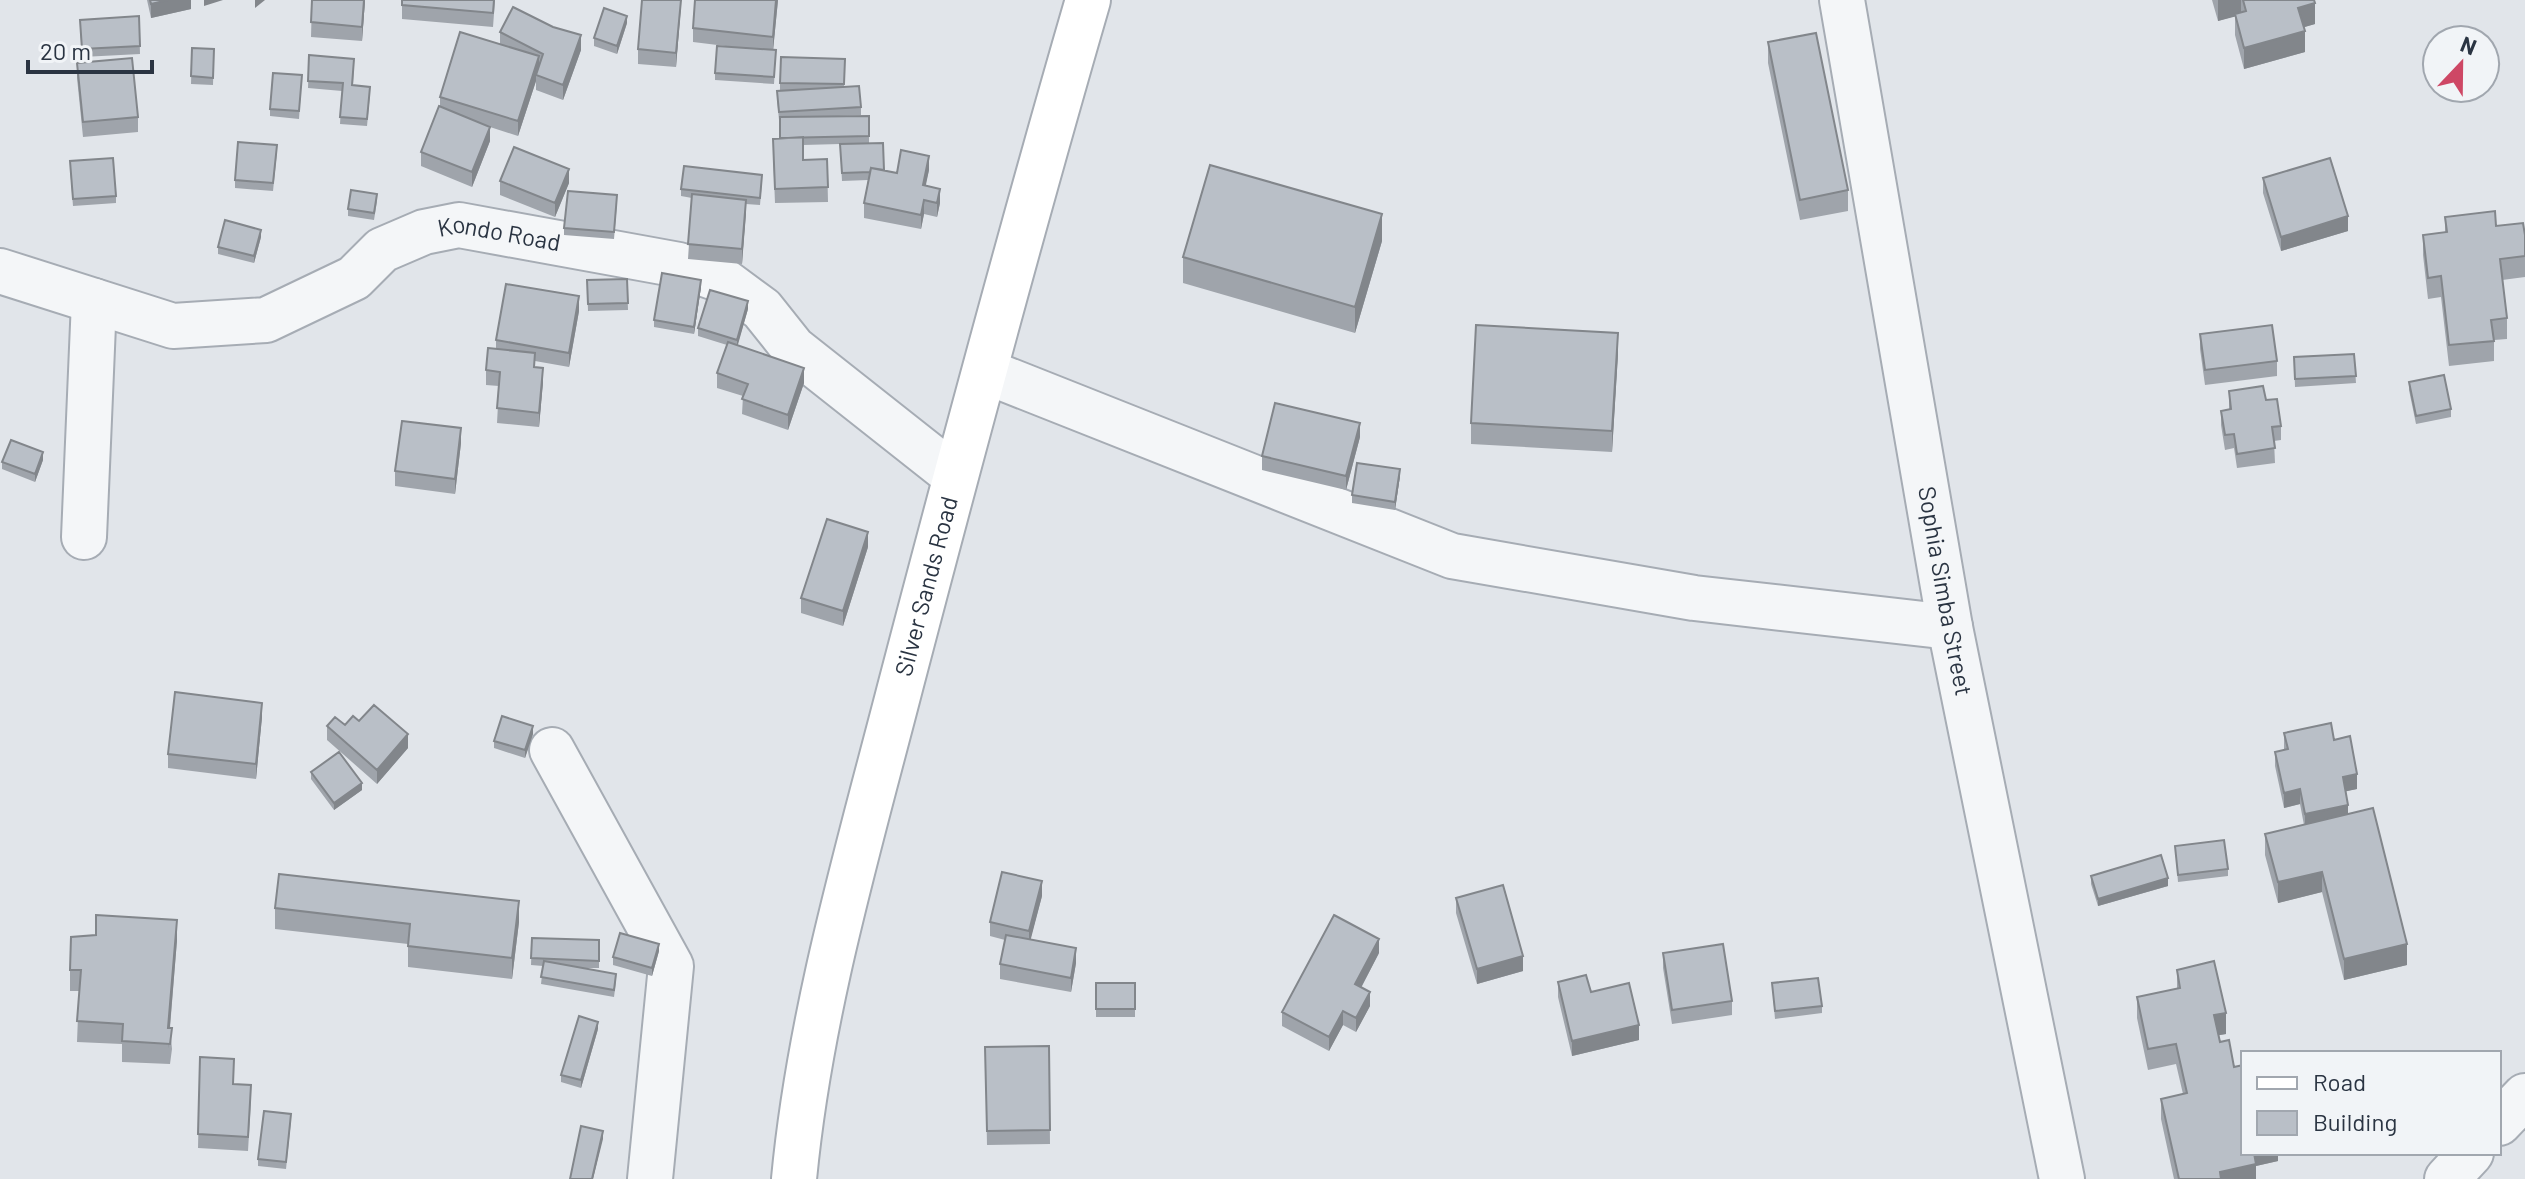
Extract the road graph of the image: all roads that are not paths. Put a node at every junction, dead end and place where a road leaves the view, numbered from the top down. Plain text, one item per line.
1 (1088, 0) edge
2 (1842, 0) edge
3 (0, 271) edge
4 (94, 301) junction
5 (985, 371) junction
6 (955, 476) junction
7 (84, 537) dead end
8 (1950, 627) junction
9 (552, 750) dead end
10 (2525, 1096) edge
11 (2501, 1121) edge
12 (2469, 1155) edge
13 (650, 1179) edge
14 (794, 1179) edge
15 (2062, 1179) edge
16 (2447, 1179) edge

1 - 5 street, Silver Sands Road
2 - 8 street, Sophia Simba Street
3 - 4 street, Kondo Road
4 - 6 street, Kondo Road
4 - 7 street
5 - 6 street, Silver Sands Road
5 - 8 street
6 - 14 street, Silver Sands Road
8 - 15 street, Sophia Simba Street
9 - 13 street
10 - 11 street
12 - 16 street

